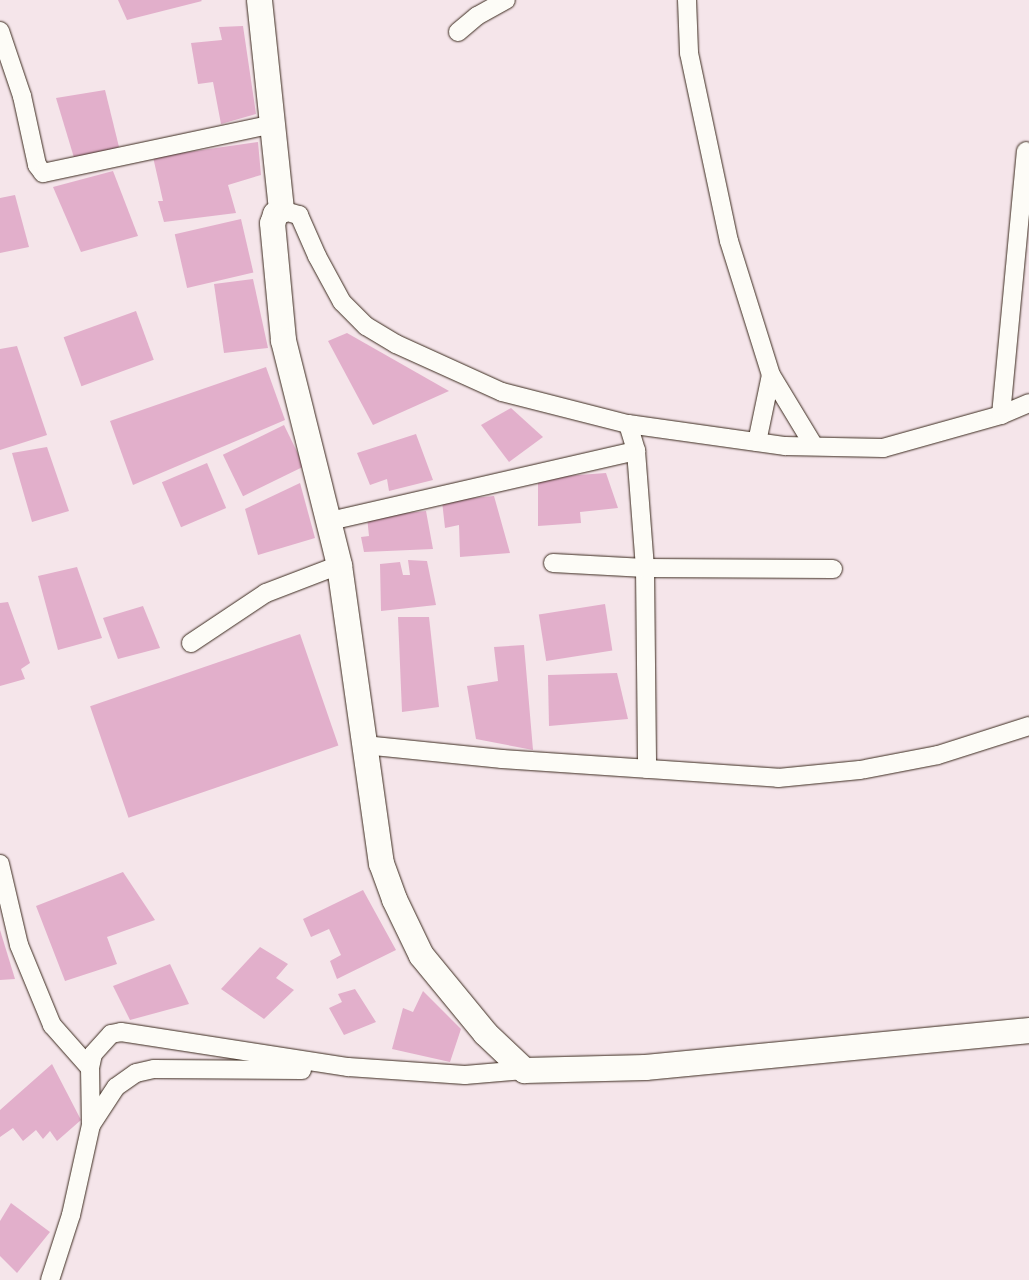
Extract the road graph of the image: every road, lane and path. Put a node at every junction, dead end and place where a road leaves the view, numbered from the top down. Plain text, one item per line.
1 (259, 0) edge
2 (506, 0) edge
3 (687, 0) edge
4 (0, 31) edge
5 (458, 32) dead end
6 (273, 124) junction
7 (1026, 151) dead end
8 (281, 210) junction
9 (771, 375) junction
10 (1029, 403) edge
11 (1001, 416) junction
12 (628, 424) junction
13 (757, 442) junction
14 (814, 446) junction
15 (636, 451) junction
16 (330, 521) junction
17 (553, 563) dead end
18 (339, 565) junction
19 (645, 568) junction
20 (833, 569) dead end
21 (191, 643) dead end
22 (1029, 726) edge
23 (364, 745) junction
24 (647, 768) junction
25 (0, 864) edge
26 (1029, 1030) edge
27 (348, 1067) junction
28 (90, 1068) junction
29 (524, 1070) junction
30 (91, 1125) junction
31 (50, 1280) edge

1 - 6 street
2 - 5 street
3 - 9 street
4 - 6 street
6 - 8 street
7 - 11 street
8 - 12 street
8 - 16 street
9 - 13 street
9 - 14 street
10 - 11 street
11 - 14 street
12 - 13 street
12 - 15 street
13 - 14 street
15 - 16 street
15 - 19 street
16 - 18 street
17 - 19 street
18 - 21 street
18 - 23 street
19 - 20 street
19 - 24 street
22 - 24 street
23 - 24 street
23 - 29 street
25 - 28 street
26 - 29 street
27 - 28 street
27 - 29 street
27 - 30 street
28 - 30 street
30 - 31 street

